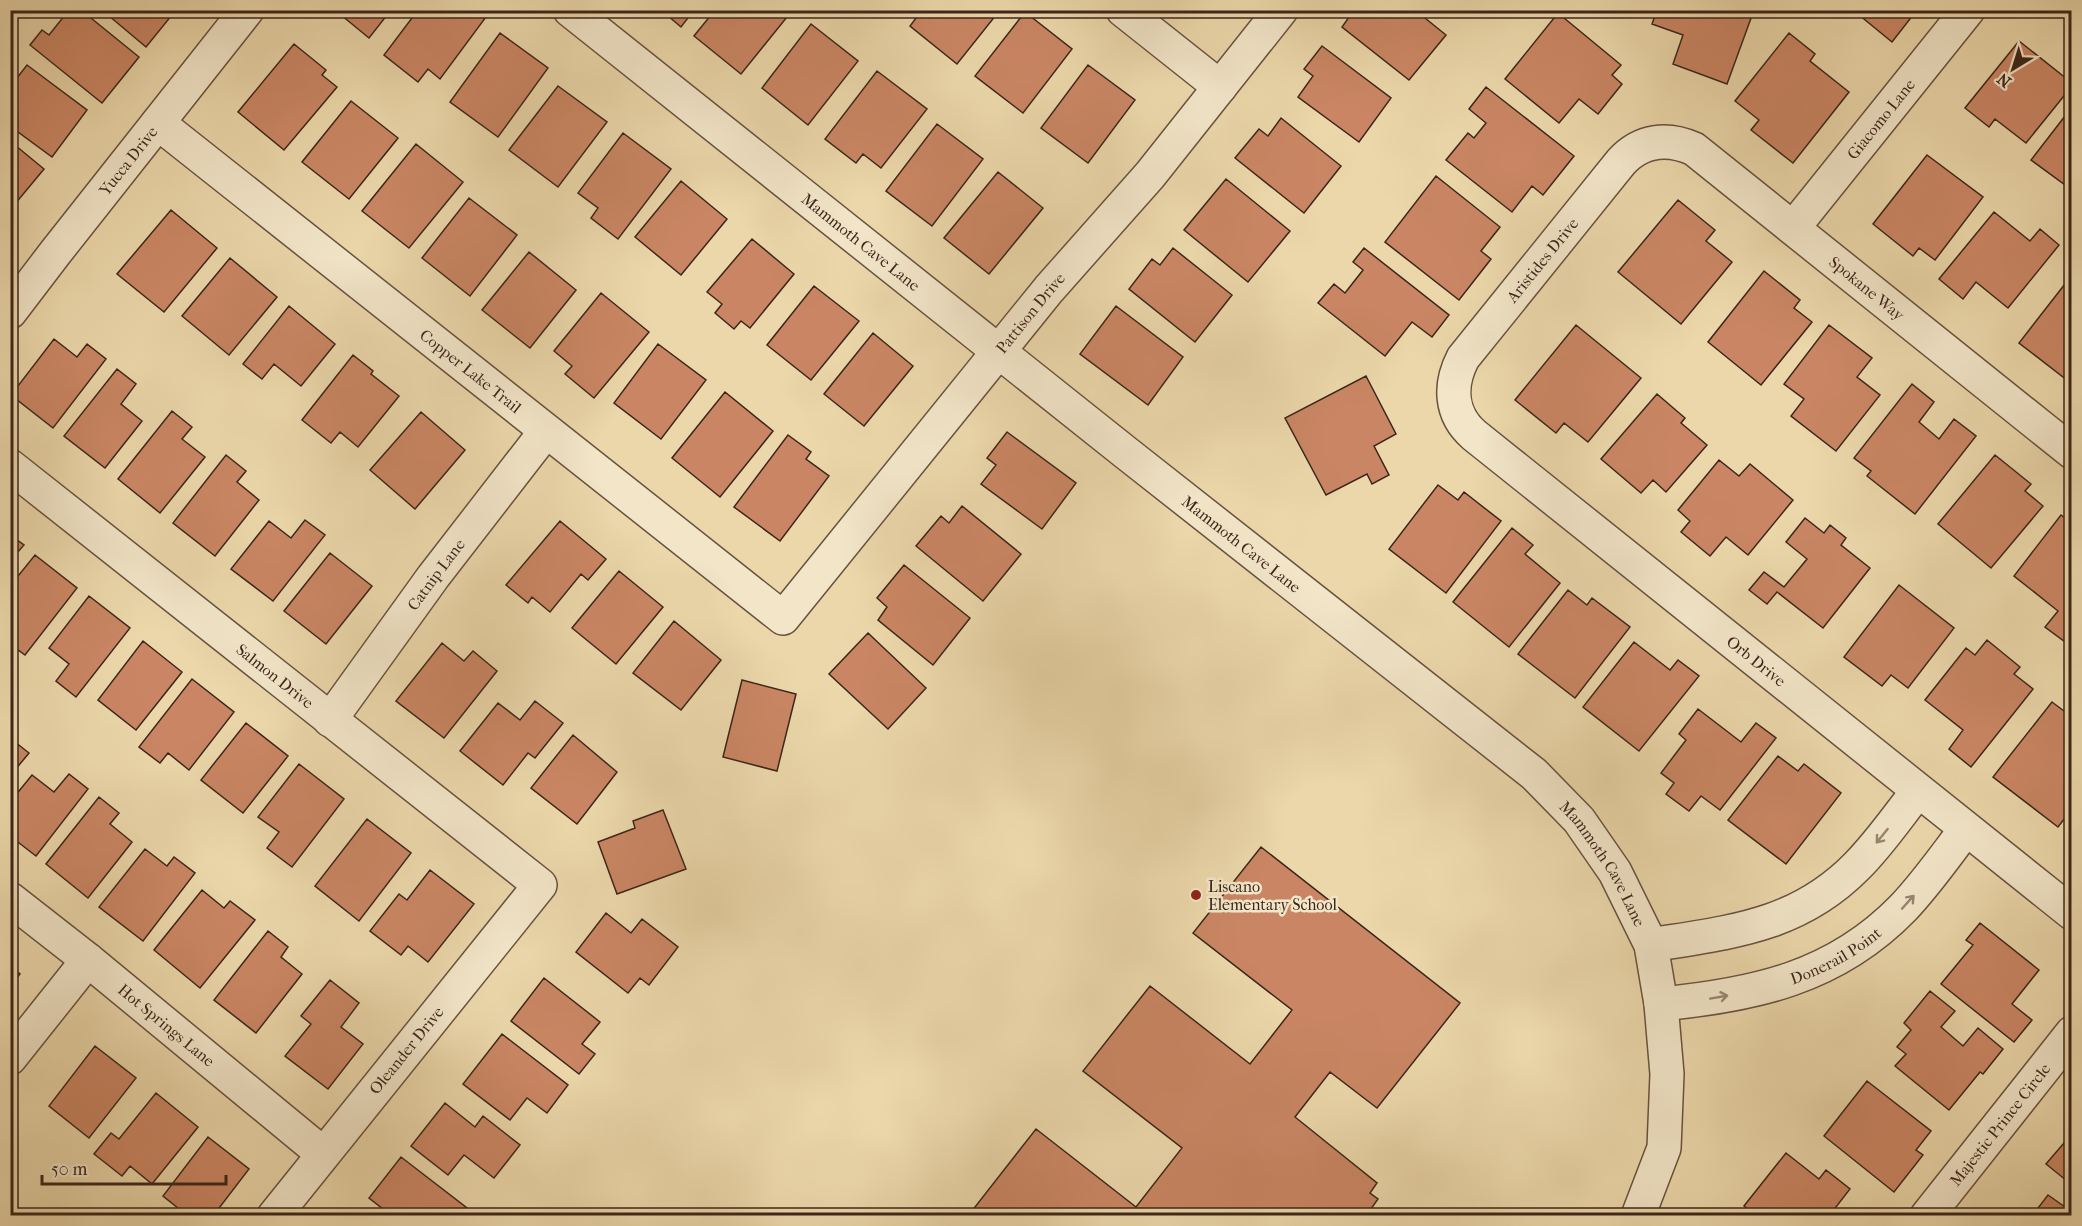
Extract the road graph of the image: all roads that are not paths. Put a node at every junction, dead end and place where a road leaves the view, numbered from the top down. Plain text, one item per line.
1 (247, 10) edge
2 (570, 10) edge
3 (1124, 10) edge
4 (1281, 10) edge
5 (1968, 10) edge
6 (1220, 87) junction
7 (158, 123) junction
8 (1656, 142) joint
9 (1793, 228) junction
10 (10, 312) edge
11 (999, 352) junction
12 (1454, 398) joint
13 (546, 432) junction
14 (2072, 452) edge
15 (10, 466) edge
16 (783, 618) joint
17 (330, 720) junction
18 (1918, 790) junction
19 (1966, 829) junction
20 (540, 885) joint
21 (10, 899) edge
22 (2072, 913) edge
23 (1651, 945) junction
24 (88, 960) junction
25 (1661, 1004) junction
26 (2072, 1033) edge
27 (10, 1058) edge
28 (322, 1153) junction
29 (274, 1215) edge
30 (1638, 1215) edge
31 (1927, 1215) edge

1 - 7 street, Yucca Drive
2 - 11 street, Mammoth Cave Lane
3 - 6 street
4 - 6 street, Pattison Drive
5 - 9 street, Giacomo Lane
6 - 11 street, Pattison Drive
7 - 10 street, Yucca Drive
7 - 13 street, Copper Lake Trail
8 - 9 street, Spokane Way
8 - 12 street, Aristides Drive
9 - 14 street, Spokane Way
11 - 16 street, Pattison Drive
11 - 23 street, Mammoth Cave Lane
12 - 18 street, Orb Drive
13 - 16 street, Copper Lake Trail
13 - 17 street, Catnip Lane
15 - 17 street, Salmon Drive
17 - 20 street, Salmon Drive
18 - 19 street, Orb Drive
18 -> 23 street
19 - 22 street, Orb Drive
25 -> 19 street, Donerail Point
20 - 28 street, Oleander Drive
21 - 24 street, Hot Springs Lane
23 - 25 street, Mammoth Cave Lane
24 - 27 street
24 - 28 street, Hot Springs Lane
25 - 30 street, Mammoth Cave Lane
26 - 31 street, Majestic Prince Circle
28 - 29 street, Oleander Drive

